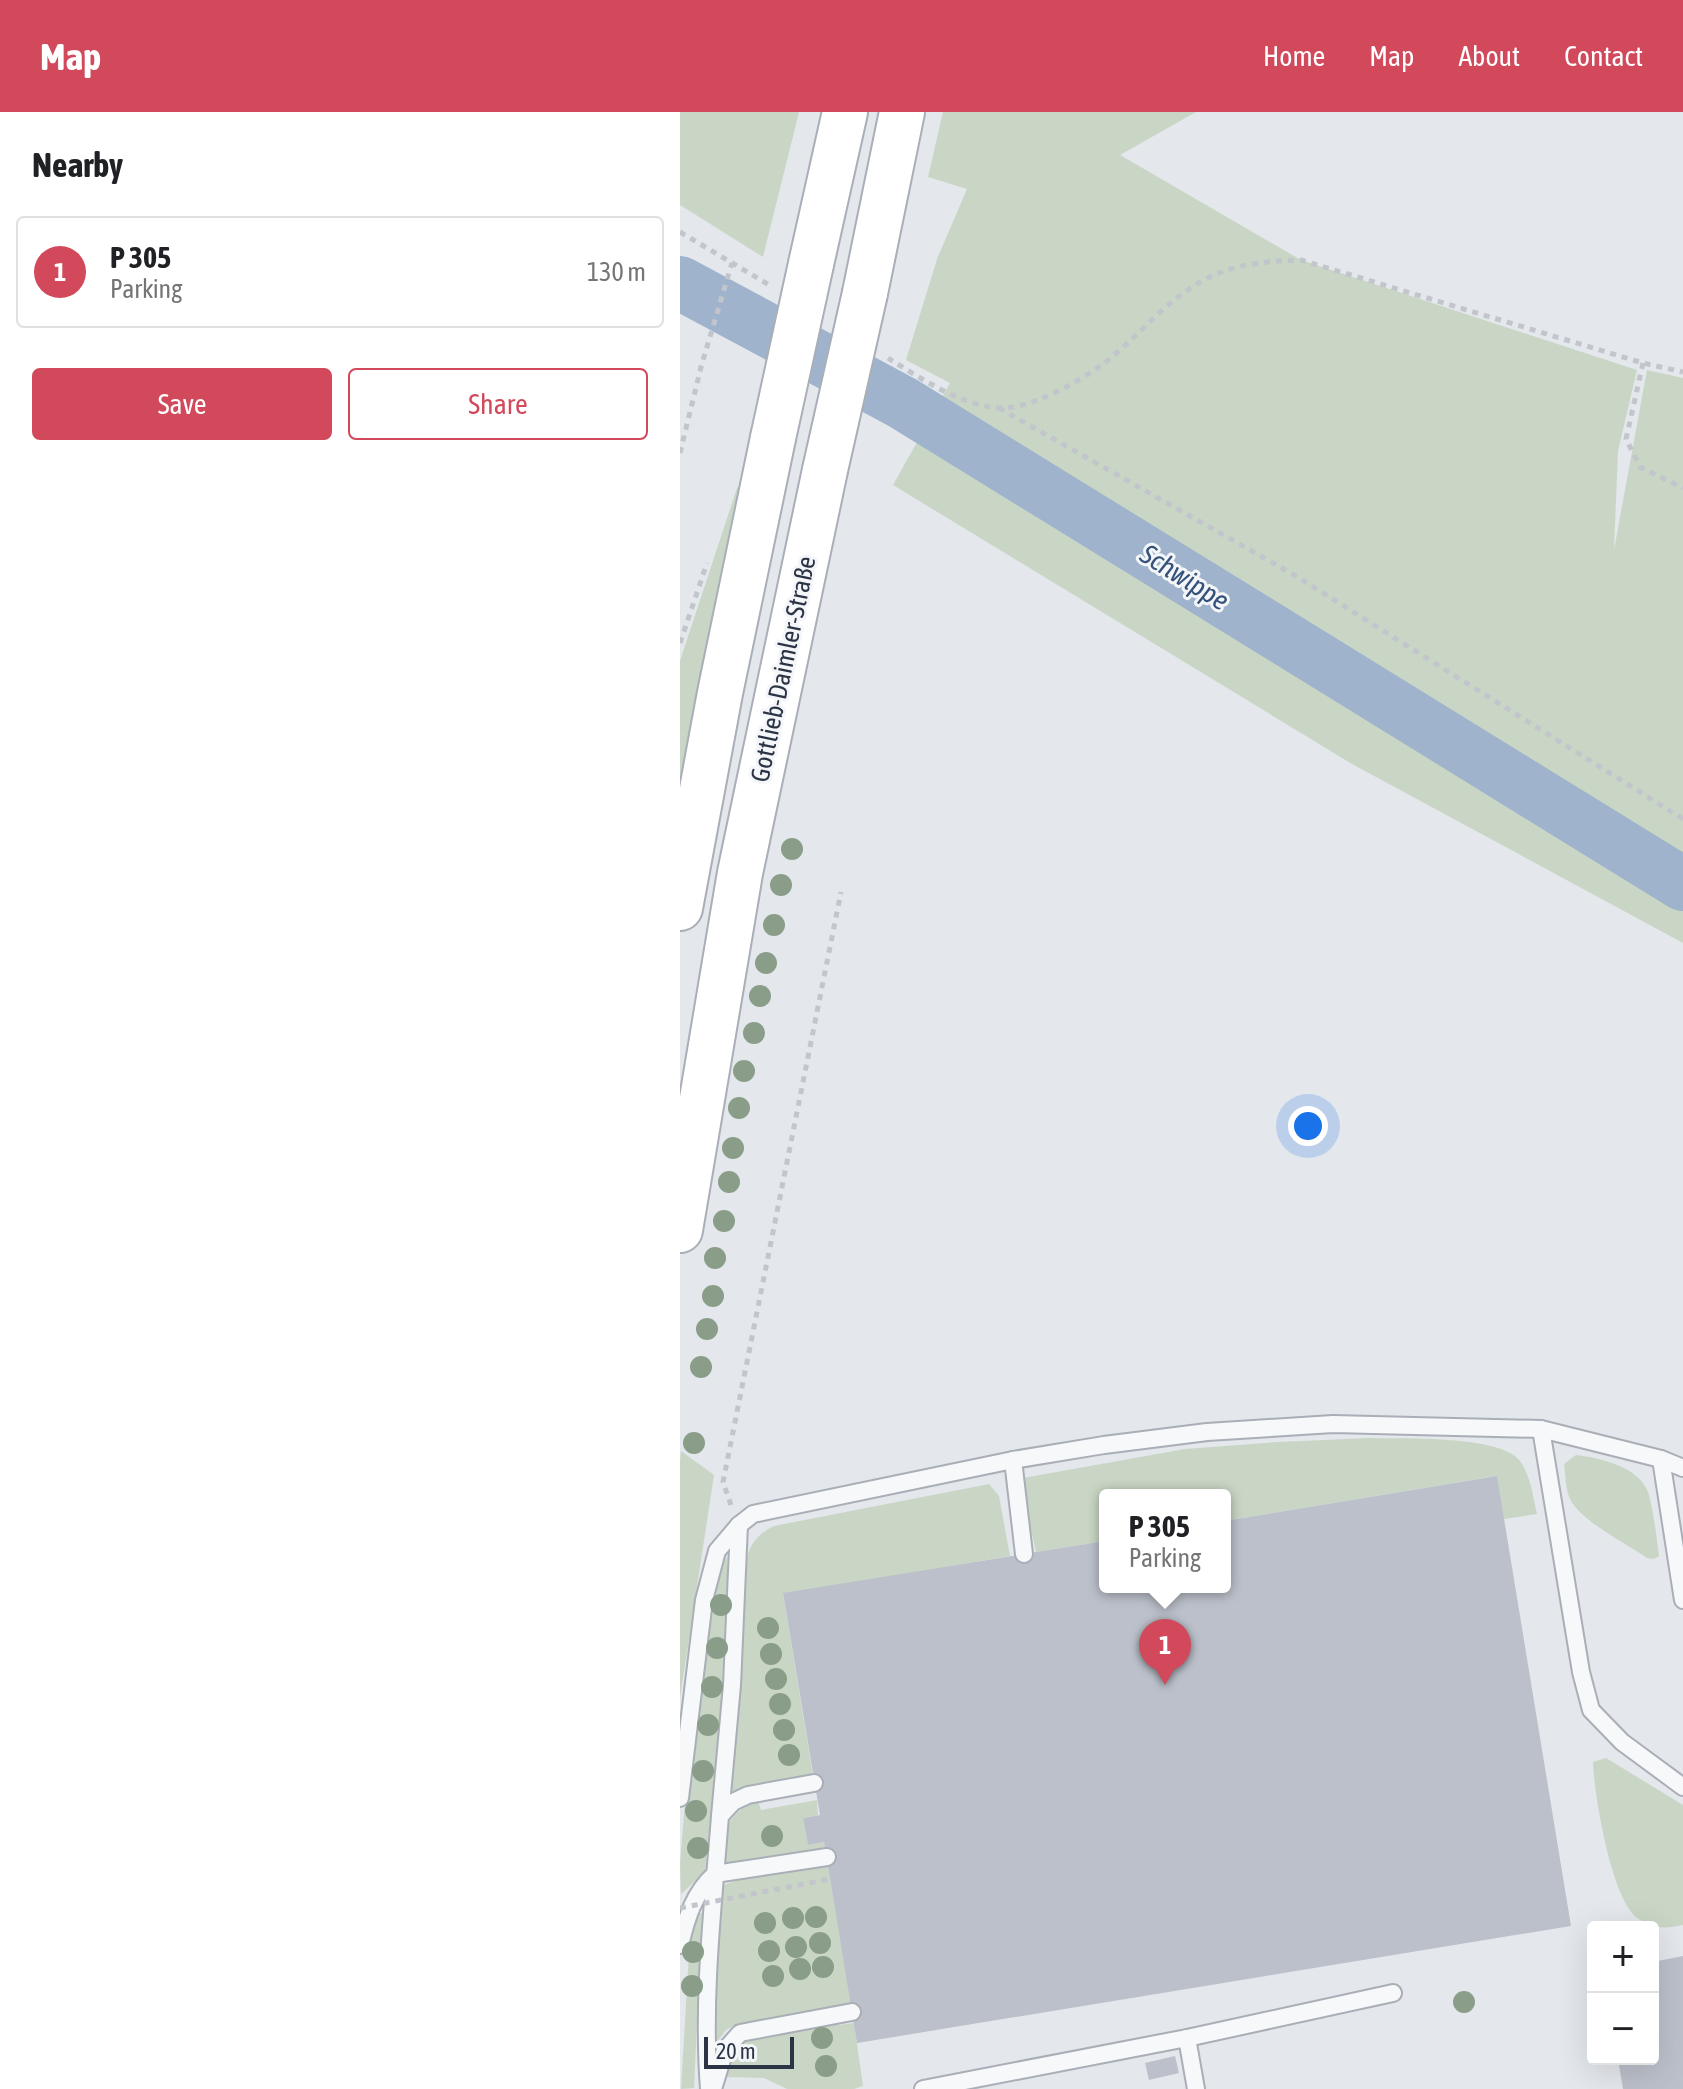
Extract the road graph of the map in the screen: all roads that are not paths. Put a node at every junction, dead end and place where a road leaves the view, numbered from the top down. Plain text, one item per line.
1 (845, 112) edge
2 (902, 113) edge
3 (680, 908) edge
4 (680, 1230) edge
5 (1541, 1429) junction
6 (1661, 1459) junction
7 (1013, 1460) junction
8 (1683, 1468) edge
9 (739, 1525) junction
10 (1024, 1554) dead end
11 (1683, 1600) edge
12 (814, 1783) dead end
13 (1683, 1787) edge
14 (680, 1798) edge
15 (720, 1816) junction
16 (827, 1857) dead end
17 (715, 1874) junction
18 (680, 1945) edge
19 (1393, 1993) dead end
20 (852, 2012) dead end
21 (1187, 2038) junction
22 (711, 2089) edge
23 (923, 2089) edge
24 (1196, 2089) edge

1 - 3 main road, bridge
2 - 4 main road, Gottlieb-Daimler-Straße, bridge
5 - 6 lane
5 - 7 lane
5 - 13 lane
6 - 8 lane
6 - 11 lane
7 - 9 lane
7 - 10 lane
9 - 14 lane
9 - 15 lane
12 - 15 lane
15 - 17 lane
16 - 17 lane
17 - 18 lane
17 - 22 lane
19 - 21 lane
20 - 22 lane
21 - 23 lane
21 - 24 lane

